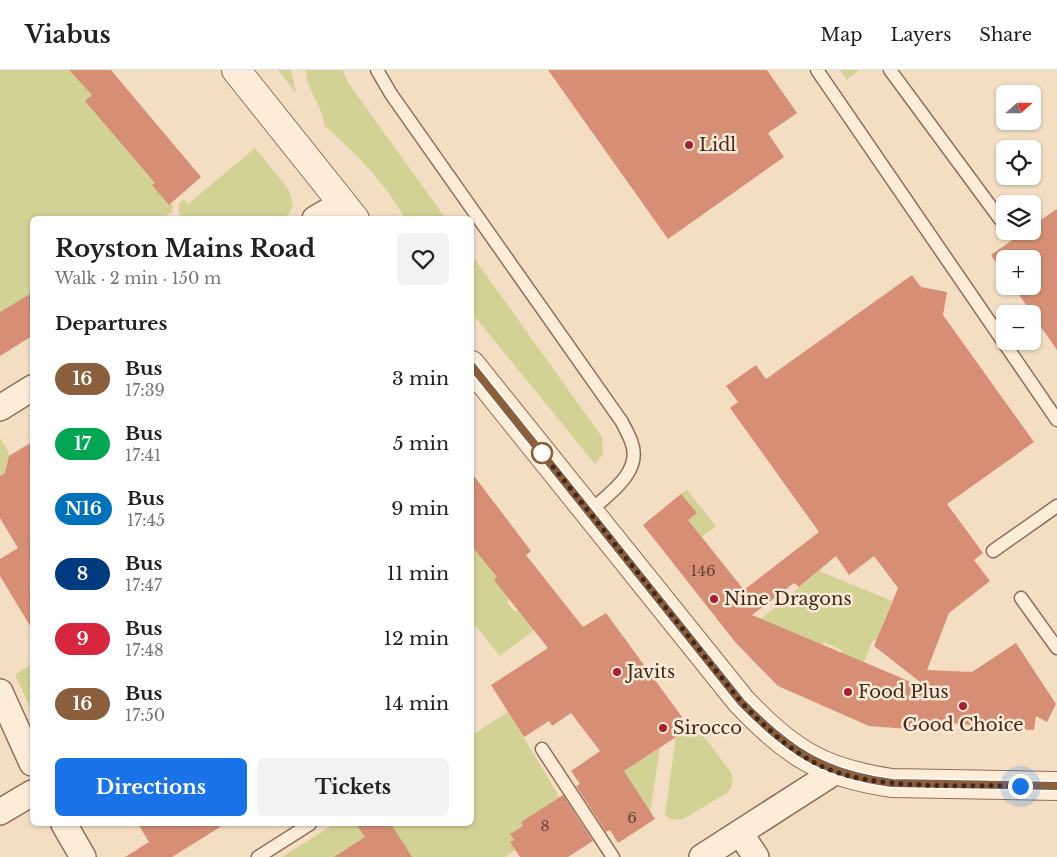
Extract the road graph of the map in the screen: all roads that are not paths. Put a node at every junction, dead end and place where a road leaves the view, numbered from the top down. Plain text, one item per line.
1 (236, 70) edge
2 (377, 70) edge
3 (817, 70) edge
4 (890, 70) edge
5 (348, 211) edge
6 (996, 214) edge
7 (328, 216) edge
8 (474, 369) edge
9 (30, 389) edge
10 (0, 408) edge
11 (1057, 420) edge
12 (1057, 506) edge
13 (589, 512) junction
14 (993, 551) dead end
15 (1022, 598) dead end
16 (1057, 648) edge
17 (0, 692) edge
18 (542, 749) dead end
19 (30, 752) edge
20 (836, 771) junction
21 (1057, 786) edge
22 (30, 794) edge
23 (0, 812) edge
24 (65, 826) edge
25 (307, 826) edge
26 (740, 832) junction
27 (83, 857) edge
28 (258, 857) edge
29 (613, 857) edge
30 (702, 857) edge
31 (756, 857) edge

1 - 5 street
2 - 13 lane
3 - 11 lane
4 - 6 lane
5 - 7 street
8 - 13 street
9 - 10 street
12 - 14 lane
13 - 20 street
15 - 16 lane
17 - 19 street
18 - 29 lane
20 - 21 street
20 - 26 street
22 - 23 street
24 - 27 street
25 - 28 lane
26 - 30 street
26 - 31 street

